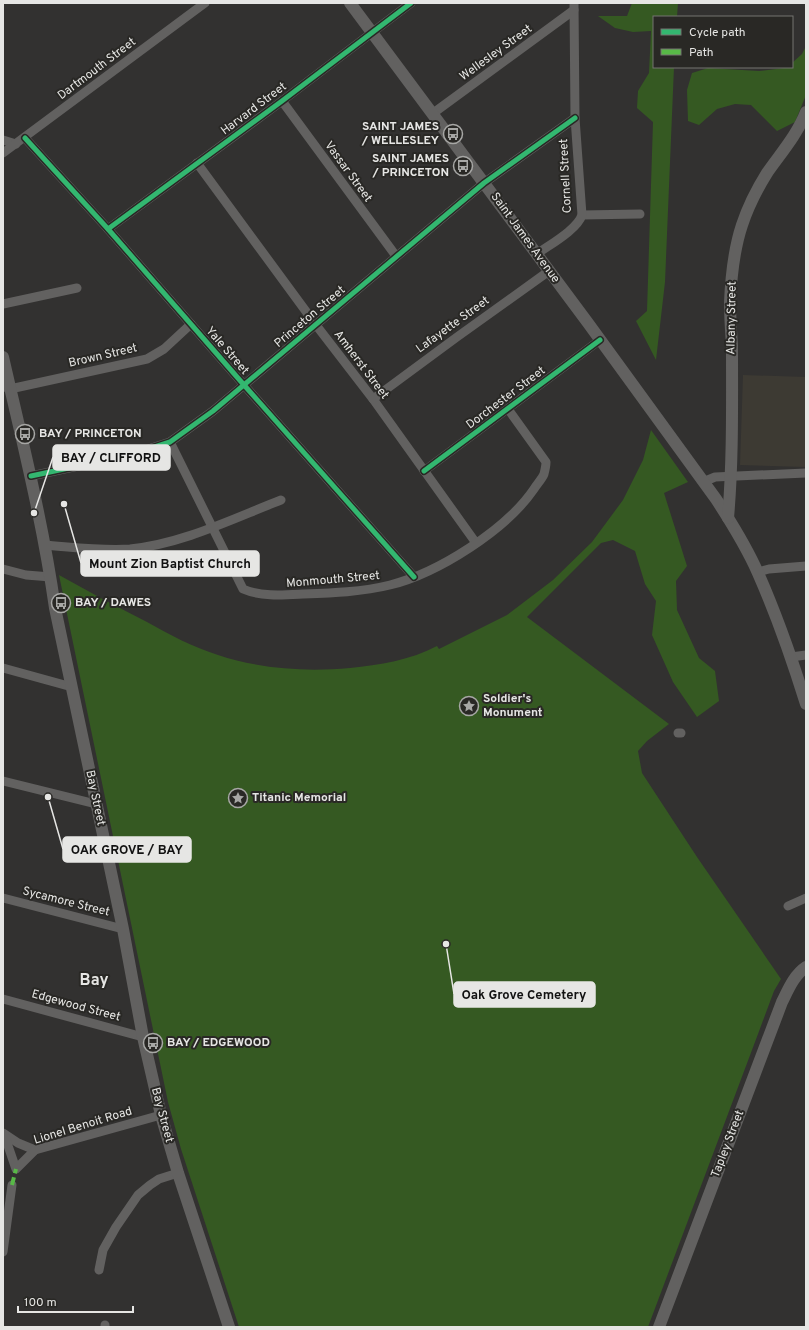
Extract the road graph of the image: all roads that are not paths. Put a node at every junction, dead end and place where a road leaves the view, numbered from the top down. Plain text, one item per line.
1 (205, 3) edge
2 (350, 3) edge
3 (411, 3) edge
4 (574, 7) edge
5 (371, 32) junction
6 (282, 101) junction
7 (806, 112) edge
8 (432, 114) junction
9 (575, 118) junction
10 (25, 138) junction
11 (3, 140) edge
12 (16, 144) junction
13 (3, 154) edge
14 (197, 163) junction
15 (484, 183) junction
16 (640, 214) dead end
17 (582, 215) junction
18 (108, 229) junction
19 (536, 254) junction
20 (396, 256) junction
21 (549, 271) junction
22 (76, 288) dead end
23 (3, 304) edge
24 (191, 324) junction
25 (316, 325) junction
26 (600, 340) junction
27 (3, 357) edge
28 (244, 385) junction
29 (7, 387) edge
30 (373, 400) junction
31 (508, 409) junction
32 (170, 442) junction
33 (424, 471) junction
34 (806, 473) edge
35 (31, 476) junction
36 (730, 477) junction
37 (704, 482) junction
38 (281, 500) dead end
39 (728, 518) junction
40 (212, 527) junction
41 (476, 543) junction
42 (44, 545) junction
43 (806, 566) edge
44 (3, 568) edge
45 (758, 572) junction
46 (51, 577) junction
47 (414, 577) junction
48 (806, 655) edge
49 (791, 657) junction
50 (3, 668) edge
51 (72, 687) junction
52 (806, 704) edge
53 (3, 781) edge
54 (96, 804) junction
55 (3, 898) edge
56 (806, 898) edge
57 (788, 906) dead end
58 (123, 929) junction
59 (806, 967) edge
60 (3, 999) edge
61 (144, 1037) junction
62 (161, 1115) junction
63 (3, 1134) edge
64 (35, 1150) junction
65 (178, 1173) junction
66 (12, 1185) dead end
67 (3, 1252) edge
68 (99, 1270) dead end
69 (229, 1327) edge
70 (659, 1327) edge

1 - 10 street, Dartmouth Street
2 - 5 main road, Saint James Avenue
3 - 5 street, Harvard Street
4 - 8 street, Wellesley Street
4 - 9 street, Cornell Street
5 - 6 street, Harvard Street
5 - 8 main road, Saint James Avenue
6 - 14 street, Harvard Street
6 - 20 street, Vassar Street
7 - 36 main road, Albany Street
8 - 15 main road, Saint James Avenue
9 - 15 street, Princeton Street
9 - 17 street, Cornell Street
10 - 12 street, Dartmouth Street
10 - 18 street, Yale Street
11 - 12 street
12 - 13 street, Dartmouth Street
14 - 18 street, Harvard Street
14 - 25 street, Amherst Street
15 - 19 main road, Saint James Avenue
15 - 20 street, Princeton Street
16 - 17 street
17 - 19 street, Cornell Street
18 - 24 street, Yale Street
19 - 21 main road, Saint James Avenue
20 - 25 street, Princeton Street
21 - 26 main road, Saint James Avenue
21 - 30 street, Lafayette Street
22 - 23 street
24 - 28 street, Yale Street
24 - 29 street, Brown Street
25 - 28 street, Princeton Street
25 - 30 street, Amherst Street
26 - 31 street, Dorchester Street
26 - 37 main road, Saint James Avenue
27 - 29 main road, Bay Street
28 - 32 street, Princeton Street
28 - 47 street, Yale Street
29 - 35 main road, Bay Street
30 - 33 street, Amherst Street
31 - 33 street, Dorchester Street
31 - 41 street, Monmouth Street
32 - 35 street, Princeton Street
32 - 40 street, Monmouth Street
33 - 41 street, Amherst Street
34 - 36 street
35 - 42 main road, Bay Street
36 - 37 street
36 - 39 main road, Albany Street
37 - 39 main road, Saint James Avenue
38 - 40 street
39 - 45 main road, Saint James Avenue
40 - 42 street
40 - 47 street, Monmouth Street
41 - 47 street, Monmouth Street
42 - 46 main road, Bay Street
43 - 45 street
44 - 46 street
45 - 49 main road, Saint James Avenue
46 - 51 main road, Bay Street
48 - 49 street
49 - 52 main road, Saint James Avenue
50 - 51 street
51 - 54 main road, Bay Street
53 - 54 street
54 - 58 main road, Bay Street
55 - 58 street, Sycamore Street
56 - 57 street
58 - 61 main road, Bay Street
59 - 70 main road, Tapley Street
60 - 61 street, Edgewood Street
61 - 62 main road, Bay Street
62 - 64 street, Lionel Benoit Road
62 - 65 main road, Bay Street
63 - 64 street
63 - 64 street, Lionel Benoit Road
65 - 68 street
65 - 69 main road, Bay Street
66 - 67 street

